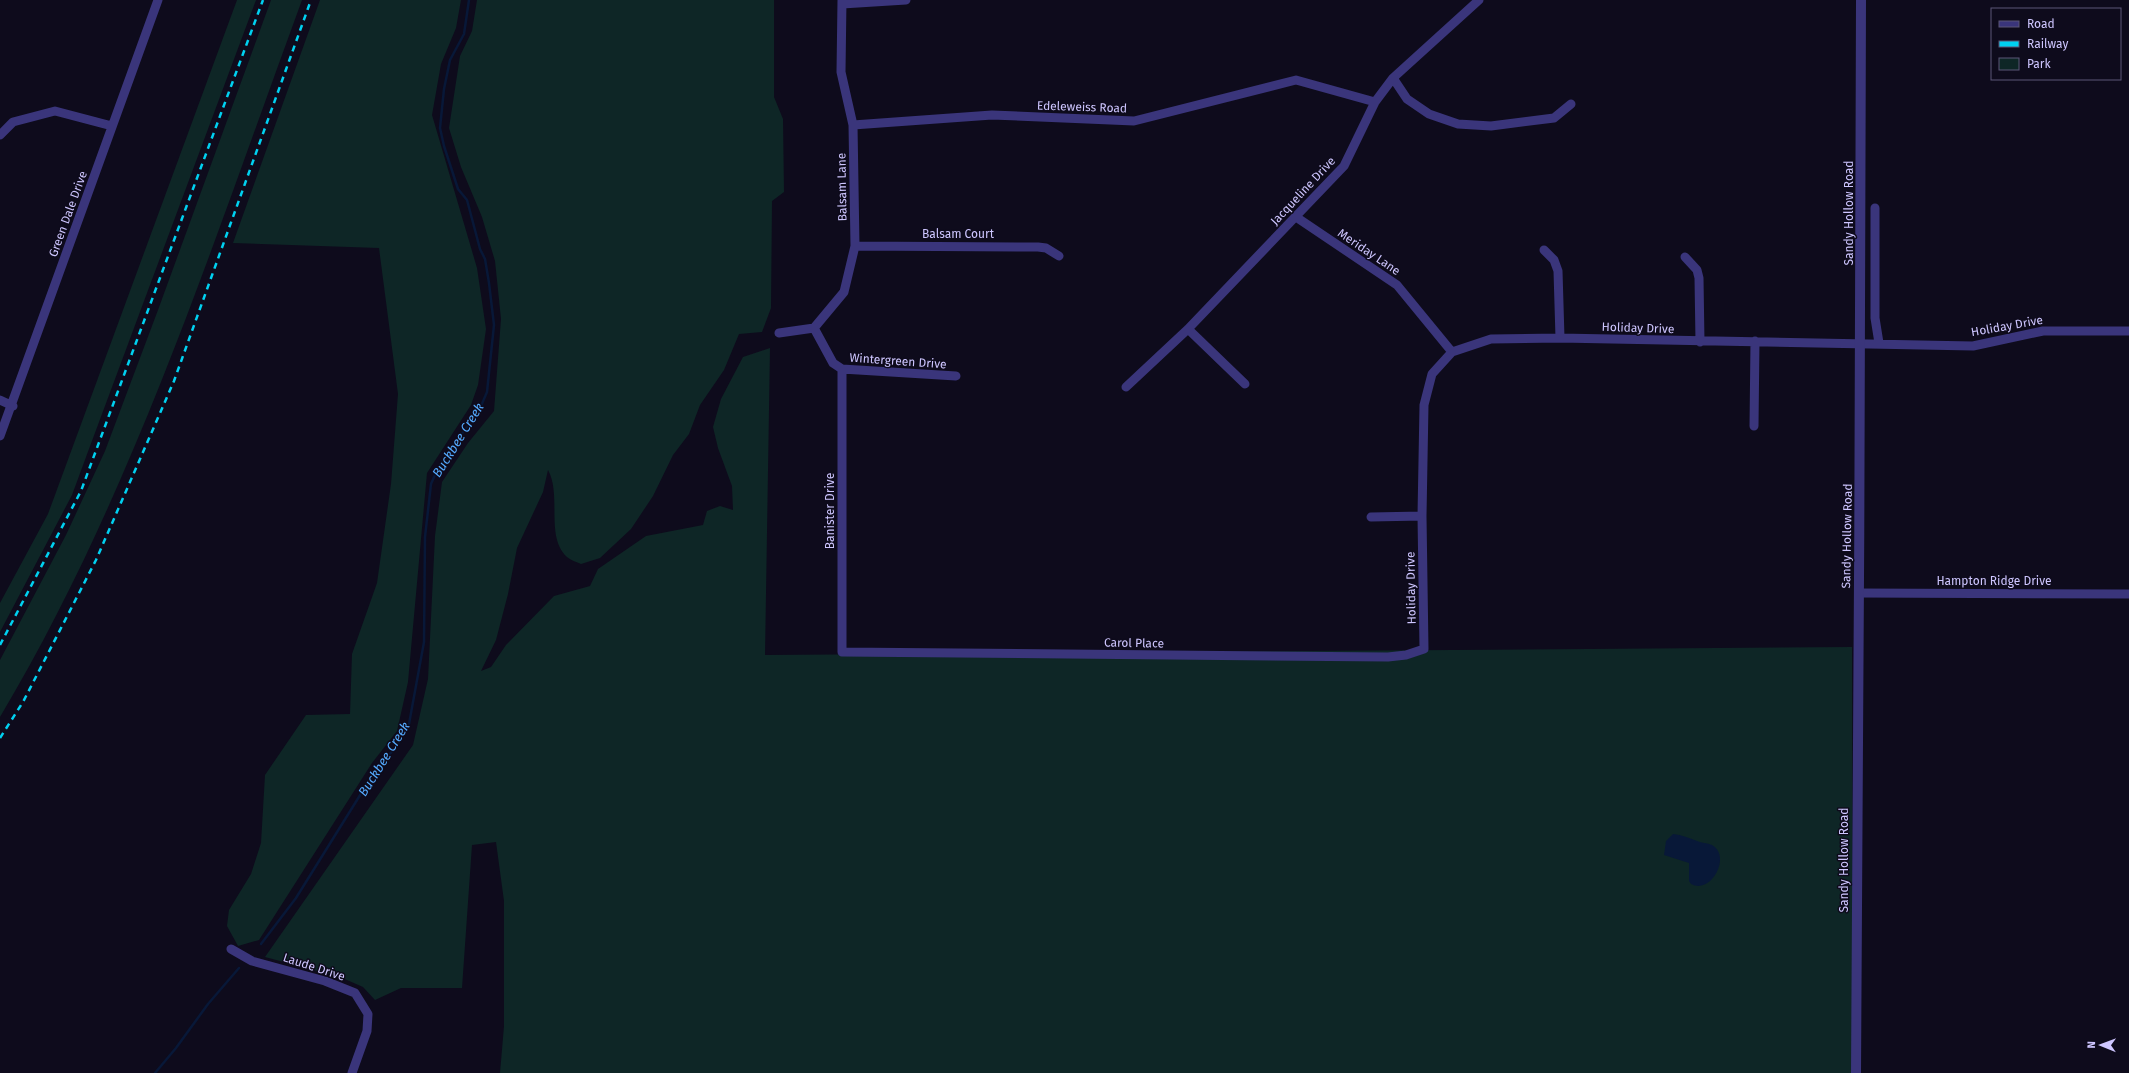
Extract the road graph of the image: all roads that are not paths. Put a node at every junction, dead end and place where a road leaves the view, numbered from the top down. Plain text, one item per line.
1 (158, 0) edge
2 (906, 0) edge
3 (1479, 0) edge
4 (1861, 0) edge
5 (842, 2) edge
6 (1393, 78) junction
7 (1375, 102) junction
8 (1571, 104) dead end
9 (853, 125) junction
10 (112, 126) junction
11 (0, 135) edge
12 (1875, 208) dead end
13 (1296, 217) junction
14 (855, 246) junction
15 (1544, 250) dead end
16 (1059, 256) dead end
17 (1685, 257) dead end
18 (814, 328) junction
19 (1188, 329) junction
20 (2129, 331) edge
21 (779, 333) dead end
22 (1560, 338) junction
23 (1755, 341) junction
24 (1700, 342) junction
25 (1862, 342) junction
26 (1879, 343) junction
27 (1452, 352) junction
28 (842, 369) junction
29 (956, 376) dead end
30 (1245, 384) dead end
31 (1126, 386) dead end
32 (0, 400) edge
33 (12, 406) junction
34 (1754, 426) dead end
35 (0, 436) edge
36 (1422, 516) junction
37 (1371, 517) dead end
38 (1859, 593) junction
39 (2129, 594) edge
40 (1424, 649) joint
41 (842, 652) joint
42 (231, 950) dead end
43 (352, 1073) edge
44 (1856, 1073) edge

1 - 10 street, Green Dale Drive
2 - 5 street
3 - 6 street, Jacqueline Drive
4 - 25 street, Sandy Hollow Road
5 - 9 street, Balsam Lane
6 - 7 street, Jacqueline Drive
6 - 8 street
7 - 9 street, Edeleweiss Road
7 - 13 street, Jacqueline Drive
9 - 14 street, Balsam Lane
10 - 11 street
10 - 33 street, Green Dale Drive
12 - 26 street
13 - 19 street, Jacqueline Drive
13 - 27 street, Meriday Lane
14 - 16 street, Balsam Court
14 - 18 street, Balsam Lane
15 - 22 street
17 - 24 street
18 - 21 street
18 - 28 street, Wintergreen Drive
19 - 30 street
19 - 31 street, Jacqueline Drive
20 - 26 street, Holiday Drive
22 - 24 street, Holiday Drive
22 - 27 street, Holiday Drive
23 - 24 street, Holiday Drive
23 - 25 street, Holiday Drive
23 - 34 street
25 - 26 street, Holiday Drive
25 - 38 street, Sandy Hollow Road
27 - 36 street, Holiday Drive
28 - 29 street, Wintergreen Drive
28 - 41 street, Banister Drive
32 - 33 street
33 - 35 street, Green Dale Drive
36 - 37 street
36 - 40 street, Holiday Drive
38 - 39 street, Hampton Ridge Drive
38 - 44 street, Sandy Hollow Road
40 - 41 street, Carol Place
42 - 43 street, Laude Drive

